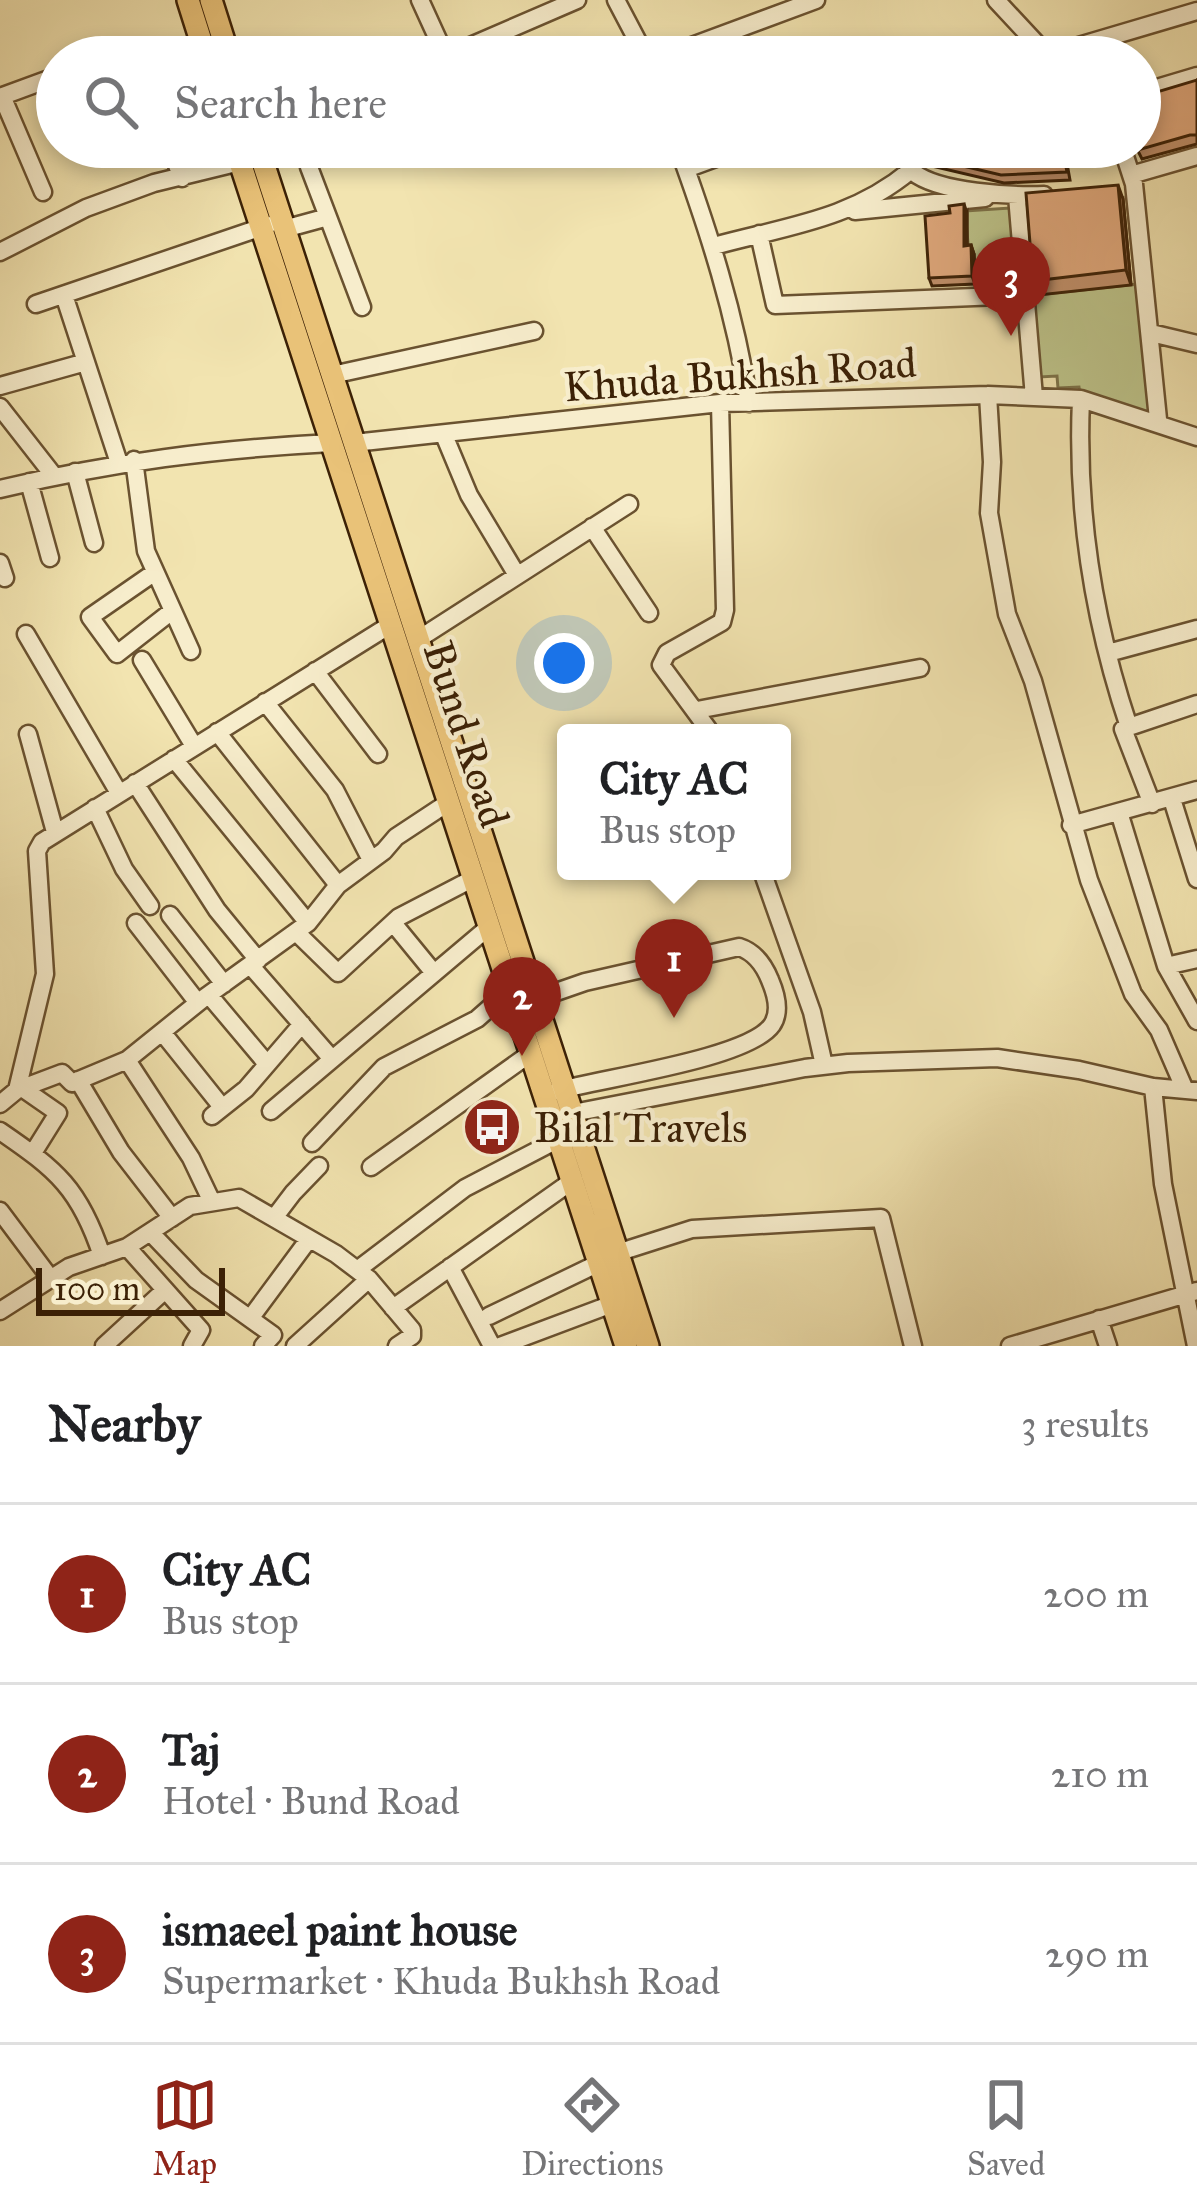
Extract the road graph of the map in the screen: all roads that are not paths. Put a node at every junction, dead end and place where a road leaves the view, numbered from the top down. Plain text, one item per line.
1 (188, 0) edge
2 (211, 0) edge
3 (419, 0) edge
4 (578, 0) edge
5 (616, 0) edge
6 (816, 0) edge
7 (996, 0) edge
8 (1193, 8) edge
9 (199, 36) edge
10 (222, 36) edge
11 (436, 36) edge
12 (495, 36) edge
13 (635, 36) edge
14 (719, 36) edge
15 (1029, 36) edge
16 (1108, 36) edge
17 (1197, 76) edge
18 (36, 84) edge
19 (1161, 87) edge
20 (1, 97) edge
21 (1197, 156) edge
22 (178, 168) edge
23 (205, 168) edge
24 (244, 168) edge
25 (263, 168) edge
26 (309, 168) edge
27 (1125, 168) edge
28 (686, 169) edge
29 (911, 170) joint
30 (182, 178) junction
31 (1128, 182) junction
32 (43, 192) dead end
33 (1071, 193) edge
34 (1010, 196) junction
35 (848, 212) junction
36 (328, 217) junction
37 (275, 226) junction
38 (759, 234) junction
39 (714, 246) junction
40 (0, 252) edge
41 (64, 295) junction
42 (1026, 295) junction
43 (36, 304) dead end
44 (362, 307) dead end
45 (534, 331) dead end
46 (1150, 333) junction
47 (1197, 344) edge
48 (86, 362) junction
49 (332, 375) junction
50 (0, 386) edge
51 (988, 395) junction
52 (1034, 398) junction
53 (1081, 400) junction
54 (720, 403) junction
55 (749, 403) junction
56 (0, 407) edge
57 (1159, 419) dead end
58 (444, 435) junction
59 (1197, 437) edge
60 (343, 443) junction
61 (127, 462) junction
62 (75, 472) junction
63 (53, 476) junction
64 (28, 482) junction
65 (0, 489) edge
66 (629, 504) dead end
67 (592, 527) junction
68 (94, 543) dead end
69 (50, 558) dead end
70 (155, 572) junction
71 (517, 575) junction
72 (172, 610) junction
73 (649, 613) dead end
74 (390, 625) junction
75 (1197, 629) edge
76 (26, 634) dead end
77 (417, 640) junction
78 (191, 651) dead end
79 (1108, 653) junction
80 (142, 661) dead end
81 (920, 668) dead end
82 (315, 671) junction
83 (266, 702) junction
84 (1197, 704) edge
85 (697, 710) junction
86 (706, 724) edge
87 (1130, 727) junction
88 (217, 732) junction
89 (28, 734) dead end
90 (194, 746) junction
91 (378, 754) dead end
92 (174, 759) junction
93 (127, 788) junction
94 (1197, 790) edge
95 (1172, 799) junction
96 (449, 802) junction
97 (1152, 804) junction
98 (95, 808) junction
99 (1119, 812) junction
100 (1071, 825) junction
101 (55, 832) junction
102 (371, 860) junction
103 (474, 878) junction
104 (1197, 879) edge
105 (764, 880) edge
106 (338, 885) junction
107 (151, 906) dead end
108 (170, 914) dead end
109 (136, 923) dead end
110 (393, 923) junction
111 (490, 926) junction
112 (302, 928) junction
113 (1197, 959) edge
114 (254, 962) junction
115 (1166, 966) junction
116 (434, 974) junction
117 (510, 990) junction
118 (210, 994) junction
119 (536, 999) junction
120 (1197, 1021) edge
121 (302, 1024) junction
122 (162, 1033) junction
123 (531, 1053) junction
124 (127, 1060) junction
125 (332, 1060) junction
126 (268, 1064) junction
127 (824, 1065) junction
128 (78, 1080) junction
129 (1154, 1088) junction
130 (19, 1089) junction
131 (1191, 1090) edge
132 (555, 1091) junction
133 (0, 1104) edge
134 (272, 1111) dead end
135 (574, 1113) junction
136 (0, 1132) edge
137 (559, 1138) junction
138 (311, 1143) dead end
139 (33, 1153) junction
140 (320, 1166) dead end
141 (371, 1167) dead end
142 (572, 1181) junction
143 (212, 1202) junction
144 (0, 1211) edge
145 (172, 1218) junction
146 (274, 1218) junction
147 (150, 1232) junction
148 (309, 1239) junction
149 (127, 1247) junction
150 (102, 1256) junction
151 (609, 1258) junction
152 (450, 1267) junction
153 (363, 1275) junction
154 (51, 1279) junction
155 (166, 1290) junction
156 (1190, 1292) edge
157 (612, 1304) junction
158 (2, 1307) edge
159 (393, 1308) junction
160 (252, 1316) junction
161 (489, 1316) dead end
162 (1100, 1319) junction
163 (274, 1342) edge
164 (104, 1346) edge
165 (191, 1346) edge
166 (295, 1346) edge
167 (397, 1346) edge
168 (496, 1346) edge
169 (626, 1346) edge
170 (647, 1346) edge
171 (913, 1346) edge
172 (1010, 1346) edge
173 (1108, 1346) edge
174 (1196, 1346) edge

1 - 9 main road
2 - 10 main road
3 - 11 street
4 - 12 street
5 - 13 street
6 - 14 street
7 - 15 street
8 - 16 street
17 - 19 street
18 - 20 street
20 - 32 street
21 - 31 street
22 - 30 street
23 - 30 street
24 - 37 main road, Bund Road
25 - 37 main road, Bund Road
26 - 36 street
27 - 31 street
28 - 39 street
29 - 34 street
29 - 35 street
30 - 40 street
31 - 46 street
33 - 34 street
34 - 35 street
34 - 42 street
35 - 38 street
36 - 37 street
36 - 44 street
37 - 41 street
37 - 49 main road, Bund Road
37 - 60 main road, Bund Road
38 - 39 street
38 - 42 street
39 - 55 street
41 - 43 street
41 - 48 street
42 - 52 street
45 - 49 street
46 - 47 street
46 - 57 street
48 - 50 street
48 - 61 street
49 - 60 main road, Bund Road
51 - 52 street, Khuda Bukhsh Road
51 - 55 street, Khuda Bukhsh Road
51 - 100 street
52 - 53 street, Khuda Bukhsh Road
53 - 59 street, Khuda Bukhsh Road
53 - 79 street
54 - 55 street, Khuda Bukhsh Road
54 - 58 street, Khuda Bukhsh Road
54 - 85 street
56 - 63 street
58 - 60 street, Khuda Bukhsh Road
58 - 71 street
60 - 61 street, Khuda Bukhsh Road
60 - 74 main road, Bund Road
60 - 77 main road, Bund Road
61 - 62 street, Khuda Bukhsh Road
61 - 70 street
62 - 63 street, Khuda Bukhsh Road
62 - 68 street
63 - 64 street, Khuda Bukhsh Road
64 - 65 street, Khuda Bukhsh Road
64 - 69 street
66 - 67 street
67 - 71 street
67 - 73 street
70 - 72 street
70 - 72 street
71 - 77 street
72 - 78 street
74 - 82 street
74 - 96 main road, Bund Road
75 - 79 street
76 - 93 street
77 - 119 main road, Bund Road
79 - 87 street
80 - 90 street
81 - 85 street
82 - 83 street
82 - 91 street
83 - 88 street
83 - 102 street
84 - 87 street
85 - 86 street
87 - 97 street
88 - 90 street
88 - 106 street
89 - 101 street
90 - 92 street
92 - 93 street
92 - 112 street
93 - 98 street
93 - 114 street
94 - 95 street
95 - 97 street
95 - 104 street
96 - 102 street
96 - 103 main road, Bund Road
97 - 99 street
98 - 101 street
98 - 107 street
99 - 100 street
99 - 115 street
100 - 131 street
101 - 130 street
102 - 106 street
103 - 110 street
103 - 111 main road, Bund Road
105 - 127 street
106 - 112 street
108 - 118 street
109 - 118 street
110 - 112 street
110 - 116 street
111 - 116 street
111 - 117 main road, Bund Road
112 - 114 street
113 - 115 street
114 - 118 street
114 - 121 street
115 - 120 street
116 - 125 street
117 - 123 main road, Bund Road
117 - 138 street
118 - 122 street
118 - 126 street
119 - 132 main road, Bund Road
119 - 132 street
121 - 125 street
121 - 126 street
122 - 124 street
122 - 126 street
123 - 132 main road, Bund Road
123 - 141 street
124 - 128 street
124 - 143 street
125 - 134 street
127 - 129 street
127 - 135 street
128 - 130 street
128 - 145 street
129 - 131 street
129 - 156 street
130 - 133 street
130 - 139 street
132 - 135 main road, Bund Road
132 - 137 main road, Bund Road
135 - 151 main road, Bund Road
136 - 139 street
137 - 142 main road, Bund Road
137 - 153 street
139 - 150 street
140 - 146 street
142 - 151 main road, Bund Road
142 - 152 street
143 - 145 street
143 - 146 street
144 - 154 street
145 - 147 street
146 - 148 street
147 - 149 street
147 - 160 street
148 - 153 street
148 - 160 street
149 - 150 street
149 - 155 street
150 - 154 street
151 - 157 main road, Bund Road
151 - 161 street
151 - 170 main road, Bund Road
151 - 171 street
152 - 159 street
152 - 168 street
153 - 159 street
153 - 166 street
154 - 158 street
155 - 164 street
155 - 165 street
156 - 162 street
156 - 174 street
157 - 168 street
157 - 169 main road, Bund Road
159 - 167 street
160 - 163 street
162 - 172 street
162 - 173 street

